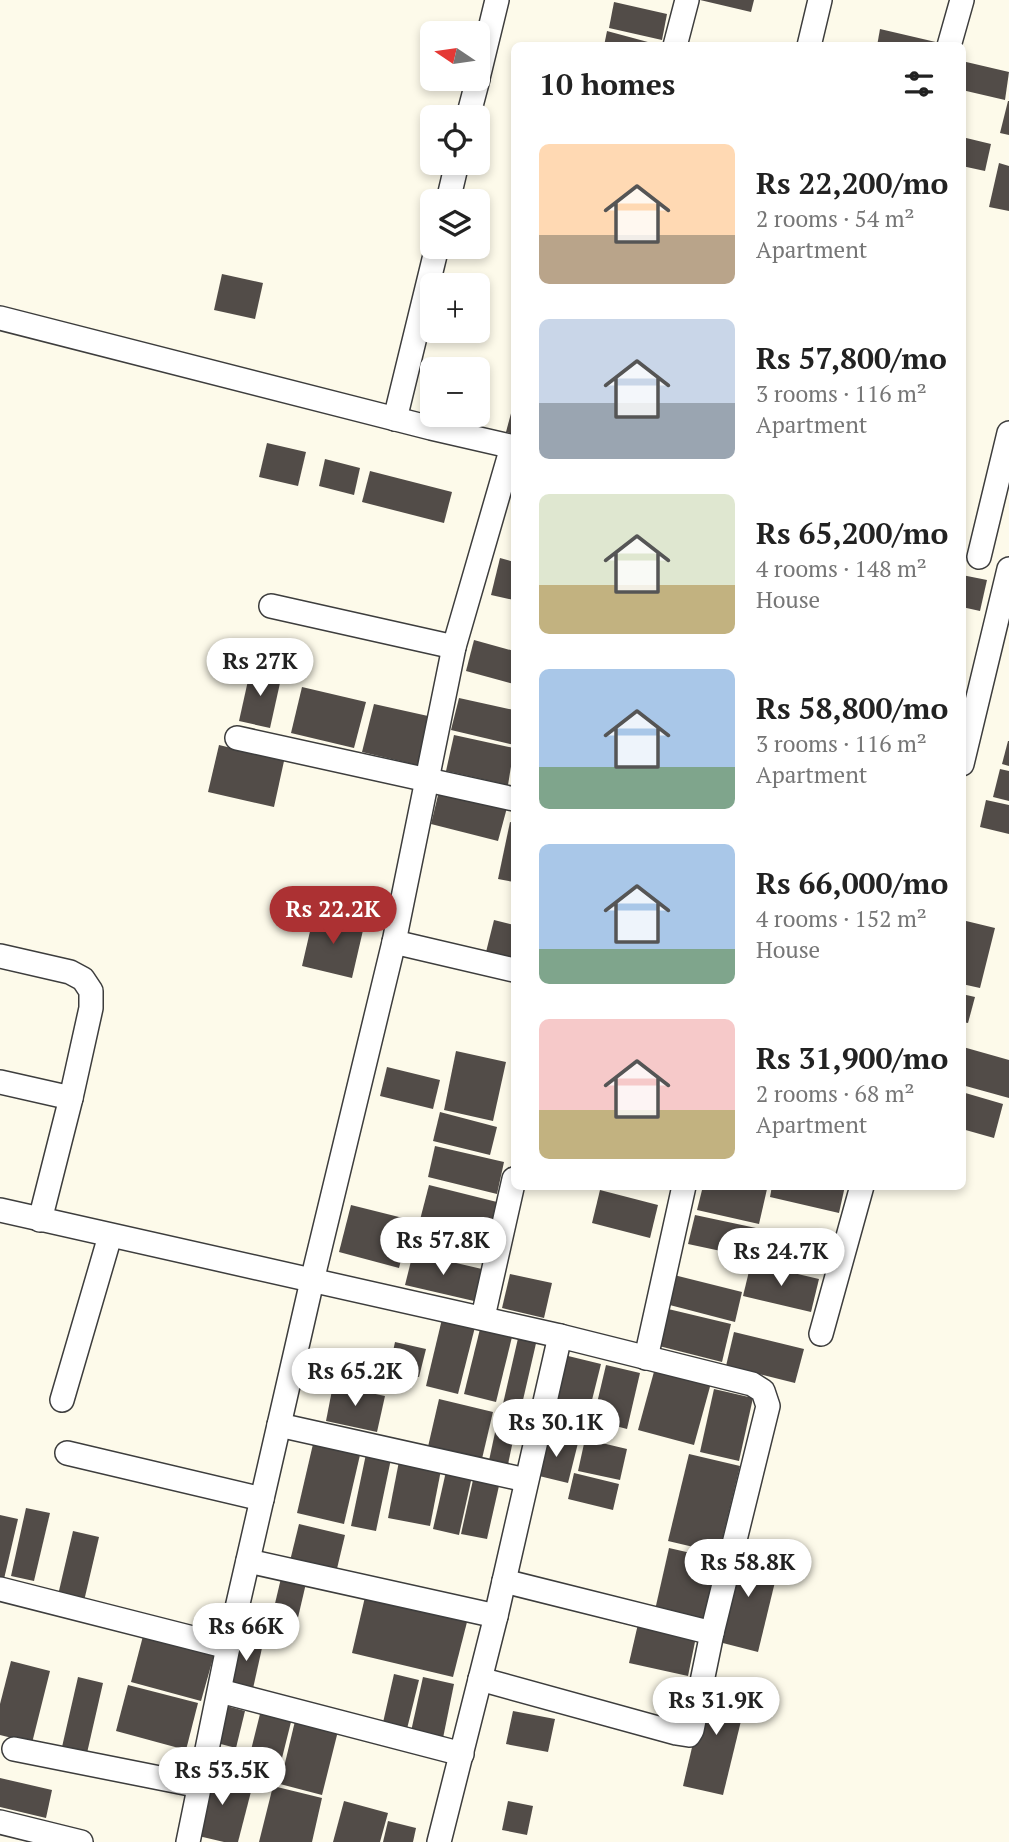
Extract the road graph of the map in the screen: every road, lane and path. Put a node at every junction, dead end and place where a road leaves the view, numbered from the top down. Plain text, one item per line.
1 (497, 0) edge
2 (687, 0) edge
3 (820, 0) edge
4 (962, 0) edge
5 (490, 29) edge
6 (675, 42) edge
7 (810, 42) edge
8 (950, 42) edge
9 (434, 259) edge
10 (0, 318) edge
11 (395, 419) junction
12 (1009, 433) edge
13 (511, 447) edge
14 (511, 454) edge
15 (971, 555) edge
16 (1009, 567) edge
17 (271, 606) dead end
18 (454, 647) junction
19 (237, 738) dead end
20 (966, 747) edge
21 (428, 780) junction
22 (511, 798) edge
23 (394, 942) junction
24 (0, 956) edge
25 (511, 969) edge
26 (0, 1082) edge
27 (71, 1098) junction
28 (512, 1190) edge
29 (683, 1190) edge
30 (861, 1190) edge
31 (0, 1210) edge
32 (40, 1220) junction
33 (110, 1236) junction
34 (312, 1281) junction
35 (483, 1317) junction
36 (821, 1334) dead end
37 (560, 1336) junction
38 (646, 1358) junction
39 (62, 1400) dead end
40 (279, 1425) junction
41 (68, 1453) dead end
42 (526, 1479) junction
43 (262, 1499) junction
44 (248, 1561) junction
45 (504, 1581) junction
46 (0, 1589) edge
47 (496, 1616) junction
48 (712, 1633) junction
49 (228, 1647) junction
50 (480, 1679) junction
51 (219, 1691) junction
52 (15, 1749) dead end
53 (462, 1754) junction
54 (200, 1786) junction
55 (0, 1822) edge
56 (81, 1842) edge
57 (188, 1842) edge
58 (439, 1842) edge

1 - 5 street
2 - 6 street
3 - 7 street
4 - 8 street
9 - 11 street
10 - 11 street
11 - 13 street
12 - 15 street
14 - 18 street
15 - 16 street
16 - 20 street
17 - 18 street
18 - 21 street
19 - 21 street
21 - 22 street
21 - 23 street
23 - 25 street
23 - 34 street
24 - 27 street
26 - 27 street
27 - 32 street
28 - 35 street
29 - 38 street
30 - 36 street
31 - 32 street
32 - 33 street
33 - 34 street
33 - 39 street
34 - 35 street
34 - 40 street
35 - 37 street
37 - 38 street
37 - 42 street
38 - 48 street
40 - 42 street
40 - 43 street
41 - 43 street
42 - 45 street
43 - 44 street
44 - 47 street
44 - 49 street
45 - 47 street
45 - 48 street
46 - 49 street
47 - 50 street
48 - 50 street
49 - 51 street
50 - 53 street
51 - 53 street
51 - 54 street
52 - 54 street
53 - 58 street
54 - 57 street
55 - 56 street

